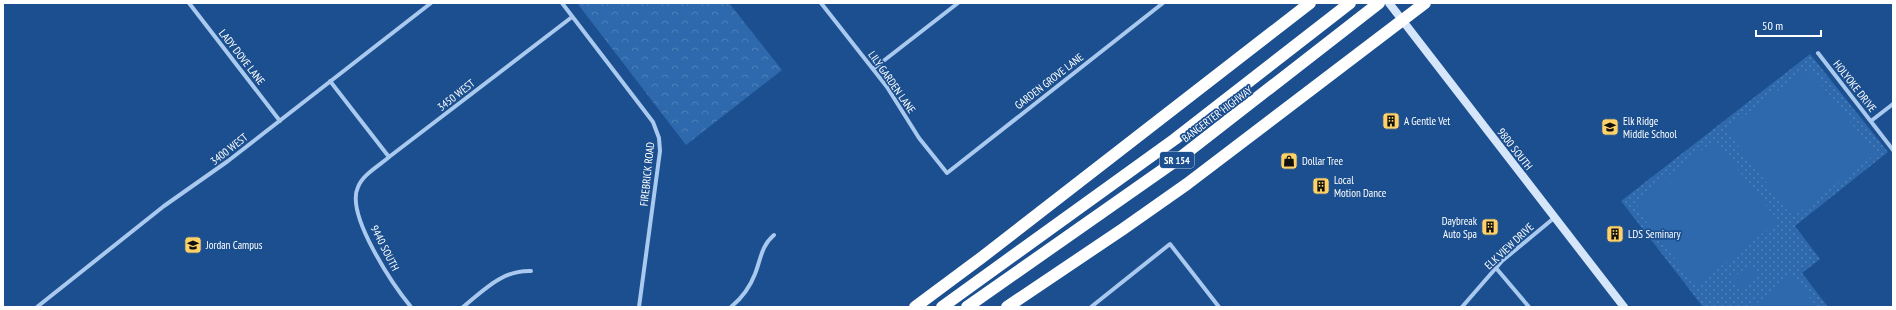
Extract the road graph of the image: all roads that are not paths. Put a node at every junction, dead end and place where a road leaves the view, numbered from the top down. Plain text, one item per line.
1 (189, 3) edge
2 (430, 3) edge
3 (562, 3) edge
4 (822, 3) edge
5 (958, 3) edge
6 (1163, 3) edge
7 (1310, 3) edge
8 (1350, 3) edge
9 (1379, 3) edge
10 (1389, 3) edge
11 (1425, 3) edge
12 (572, 17) junction
13 (1401, 19) junction
14 (1818, 53) dead end
15 (873, 70) junction
16 (330, 81) junction
17 (1893, 104) edge
18 (280, 121) junction
19 (1871, 121) junction
20 (1893, 150) edge
21 (389, 157) junction
22 (946, 173) joint
23 (356, 192) joint
24 (1554, 218) junction
25 (774, 234) dead end
26 (1496, 268) junction
27 (531, 271) dead end
28 (37, 307) edge
29 (411, 307) edge
30 (463, 307) edge
31 (639, 307) edge
32 (731, 307) edge
33 (915, 307) edge
34 (942, 307) edge
35 (967, 307) edge
36 (1007, 307) edge
37 (1091, 307) edge
38 (1219, 307) edge
39 (1462, 307) edge
40 (1529, 307) edge
41 (1624, 307) edge

1 - 18 street, LADY DOVE LANE
2 - 16 street, 3400 WEST
3 - 12 street, FIREBRICK ROAD
4 - 15 street, LILY GARDEN LANE
5 - 15 street
6 - 22 street, GARDEN GROVE LANE
7 - 33 highway
8 - 34 highway, BANGERTER HIGHWAY / SR 154
9 - 35 highway, BANGERTER HIGHWAY / SR 154
10 - 13 main road, 9800 SOUTH
11 - 13 highway
12 - 21 street, 3450 WEST
12 - 31 street, FIREBRICK ROAD
13 - 24 main road, 9800 SOUTH
13 - 36 highway
14 - 19 street, HOLYOKE DRIVE
15 - 22 street, LILY GARDEN LANE
16 - 18 street, 3400 WEST
16 - 21 street
17 - 19 street
18 - 28 street, 3400 WEST
19 - 20 street, HOLYOKE DRIVE
21 - 23 street, 3450 WEST
23 - 29 street, 9440 SOUTH
24 - 26 street, ELK VIEW DRIVE
24 - 41 main road, 9800 SOUTH
25 - 32 street
26 - 39 street, ELK VIEW DRIVE
26 - 40 street
27 - 30 street
37 - 38 street

